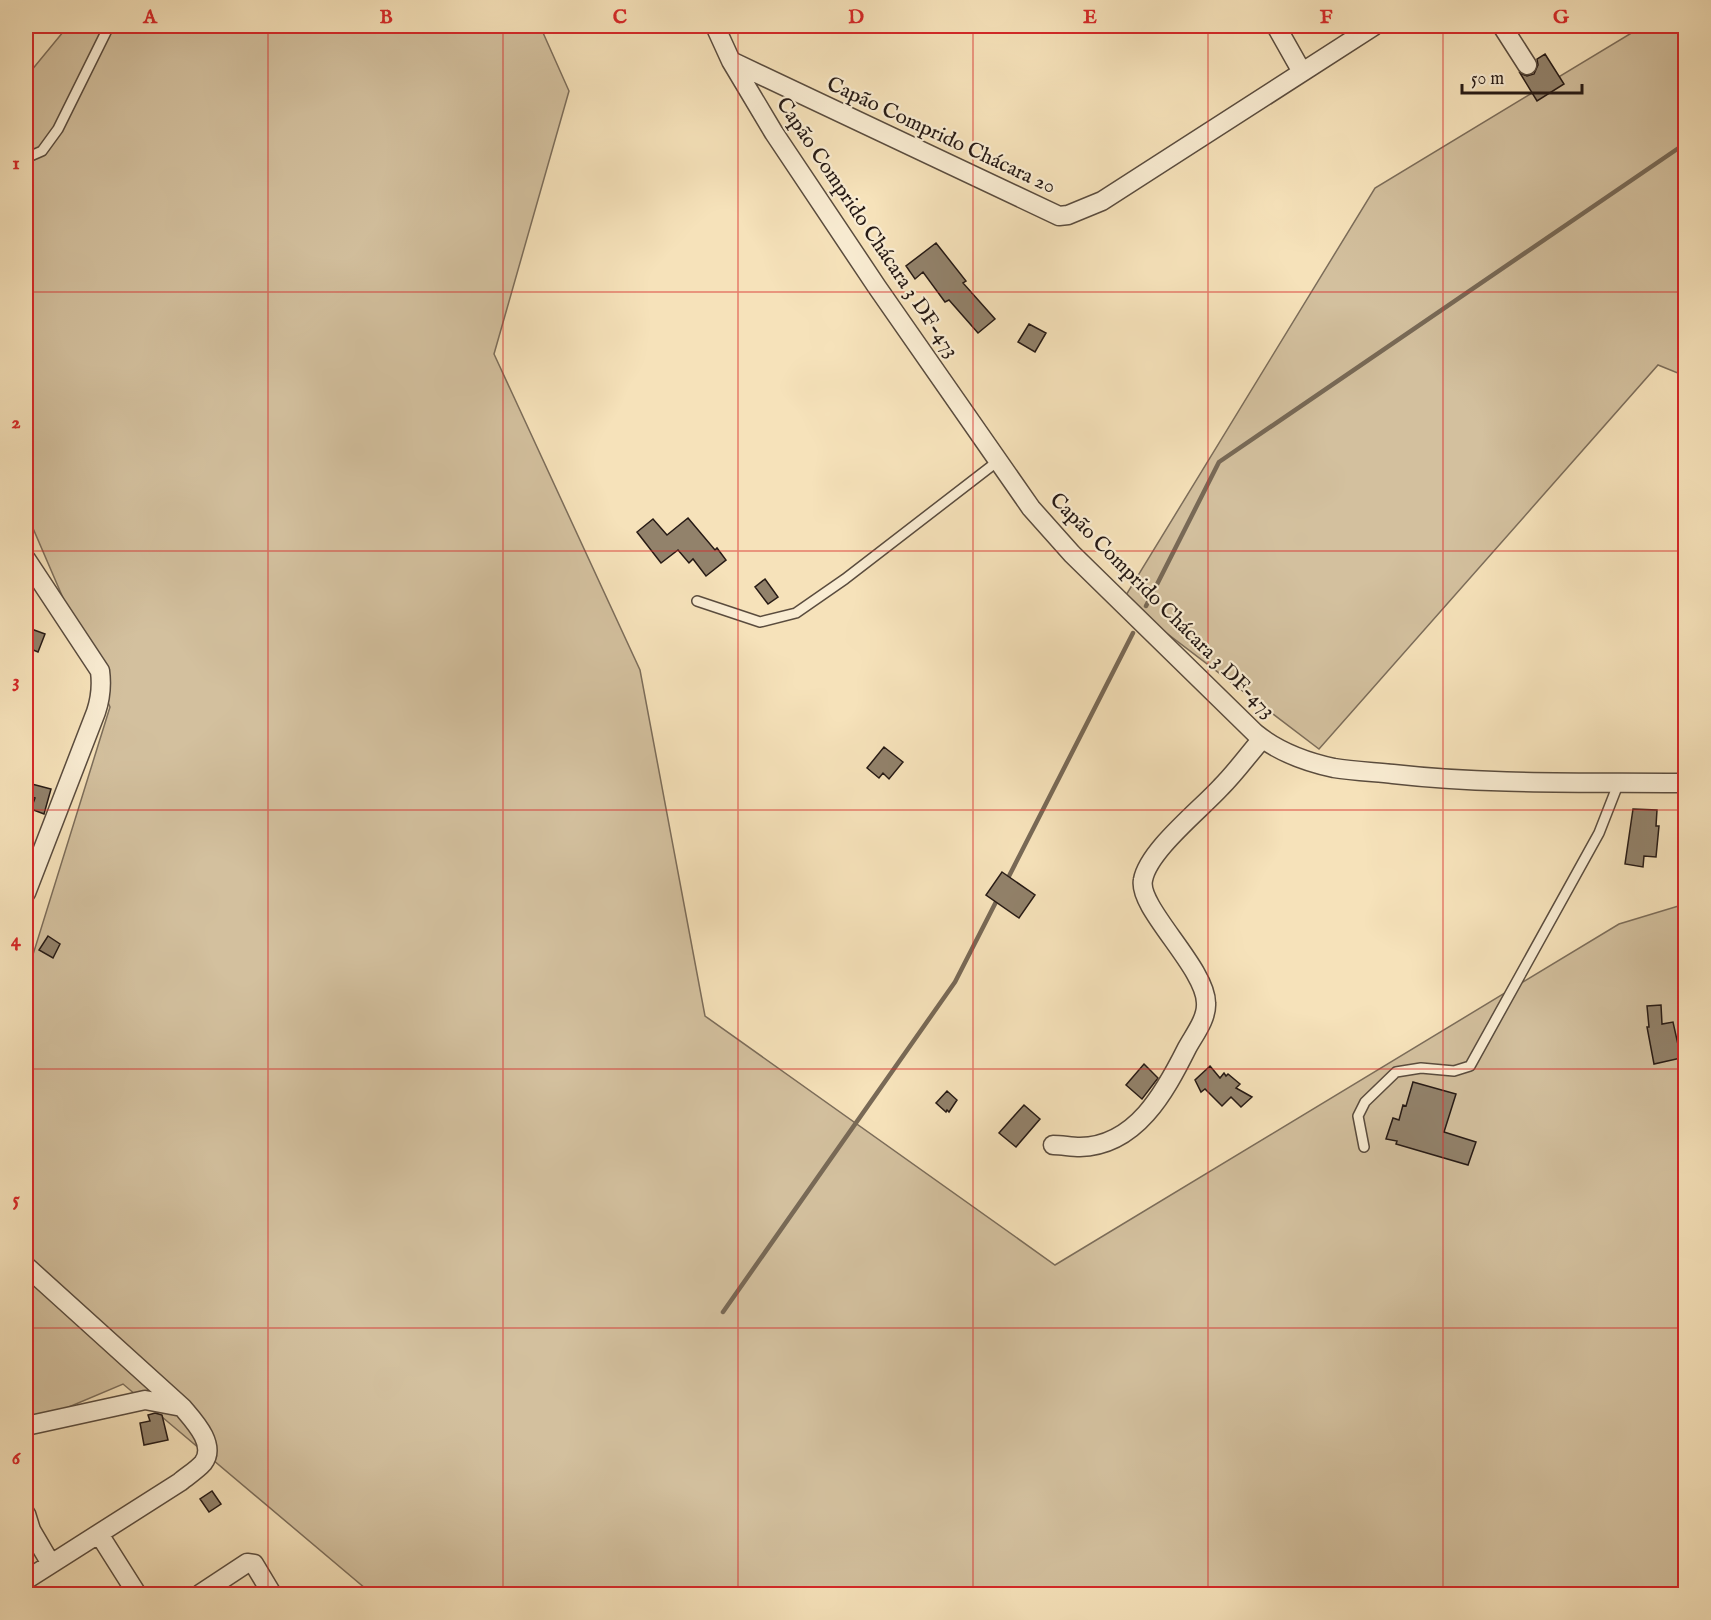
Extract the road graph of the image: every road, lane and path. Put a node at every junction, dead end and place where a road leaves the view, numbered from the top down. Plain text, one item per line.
1 (109, 26) edge
2 (715, 26) edge
3 (1276, 26) edge
4 (1374, 26) edge
5 (1502, 26) edge
6 (731, 61) junction
7 (1527, 65) dead end
8 (1302, 72) junction
9 (26, 158) edge
10 (998, 461) junction
11 (26, 559) edge
12 (697, 602) dead end
13 (1262, 739) junction
14 (1619, 782) junction
15 (1686, 783) edge
16 (26, 893) edge
17 (1053, 1144) dead end
18 (1364, 1147) dead end
19 (26, 1266) edge
20 (183, 1408) junction
21 (26, 1426) edge
22 (26, 1514) edge
23 (99, 1534) junction
24 (51, 1564) junction
25 (26, 1580) edge
26 (137, 1594) edge
27 (200, 1594) edge
28 (272, 1594) edge

1 - 9 lane
2 - 6 street, Capão Comprido Chácara 3 DF-473
3 - 8 street
4 - 8 street, Capão Comprido Chácara 20
5 - 7 street
6 - 8 street, Capão Comprido Chácara 20
6 - 10 street, Capão Comprido Chácara 3 DF-473
10 - 12 lane
10 - 13 street, Capão Comprido Chácara 3 DF-473
11 - 16 street
13 - 14 street, Capão Comprido Chácara 3 DF-473
13 - 17 street
14 - 15 street, Capão Comprido Chácara 3 DF-473
14 - 18 lane
19 - 20 street
20 - 21 street
20 - 23 street
22 - 24 street
23 - 24 street
23 - 26 street
24 - 25 street
27 - 28 street

